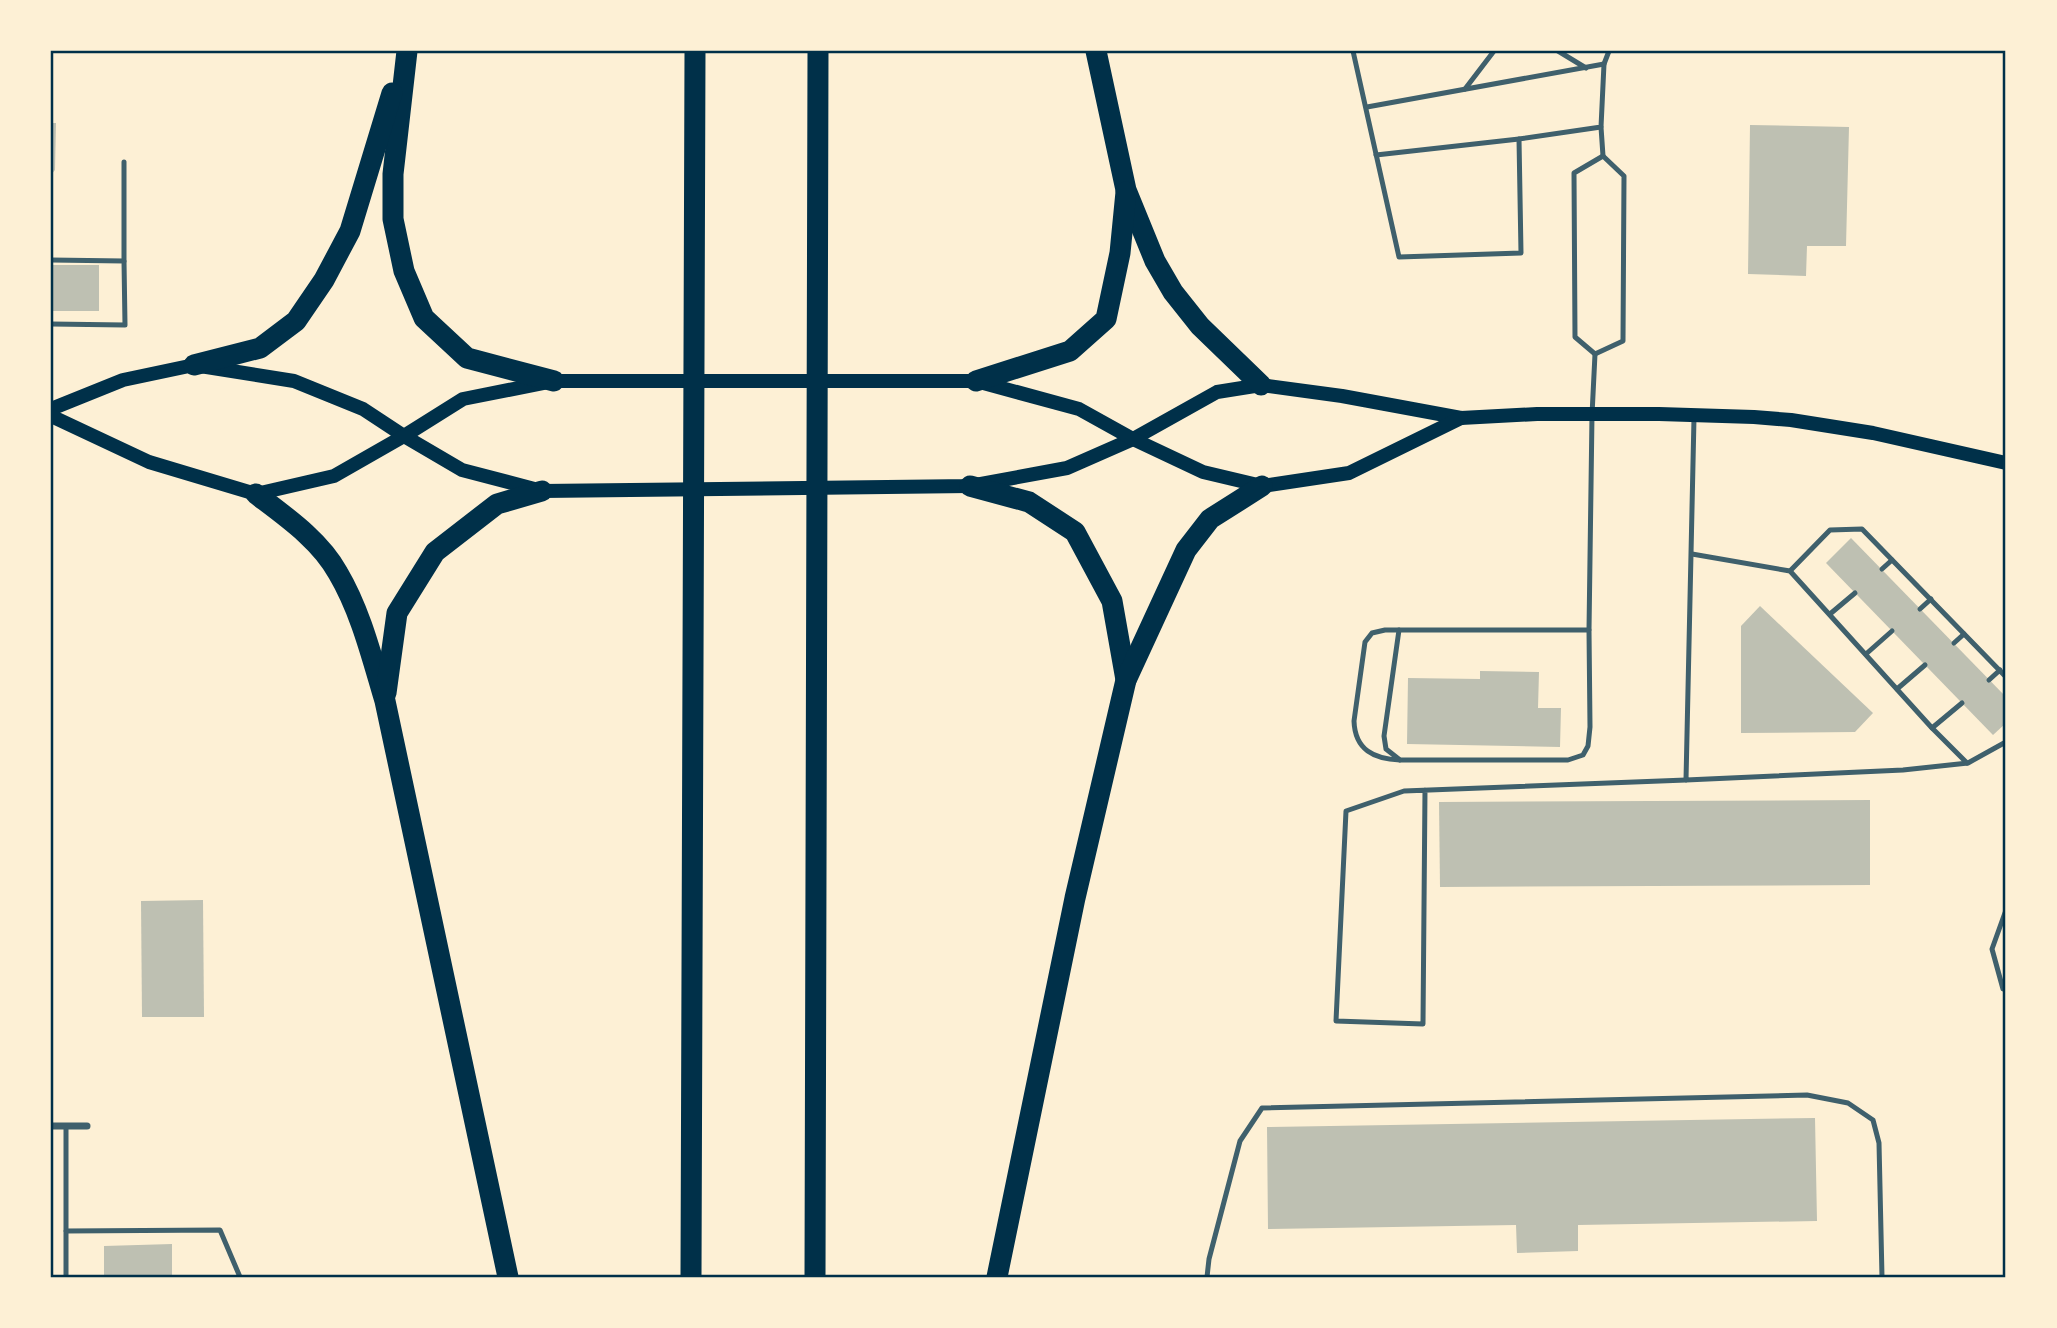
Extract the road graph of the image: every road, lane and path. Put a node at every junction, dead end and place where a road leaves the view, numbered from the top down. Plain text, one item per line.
1 (405, 51) edge
2 (695, 51) edge
3 (818, 51) edge
4 (1096, 51) edge
5 (1353, 51) edge
6 (1494, 51) edge
7 (1558, 51) edge
8 (1609, 51) edge
9 (1604, 64) junction
10 (1586, 68) junction
11 (1465, 89) junction
12 (1367, 107) junction
13 (1601, 127) junction
14 (1519, 139) junction
15 (1376, 155) junction
16 (1603, 156) junction
17 (124, 162) dead end
18 (1126, 190) junction
19 (51, 260) edge
20 (124, 261) junction
21 (51, 324) edge
22 (1595, 354) junction
23 (194, 365) junction
24 (554, 382) junction
25 (976, 382) junction
26 (1261, 385) junction
27 (51, 409) edge
28 (1592, 415) junction
29 (1694, 415) junction
30 (51, 416) edge
31 (1461, 418) junction
32 (404, 436) junction
33 (1133, 439) junction
34 (2006, 463) edge
35 (970, 486) junction
36 (1262, 486) junction
37 (542, 491) junction
38 (256, 494) junction
39 (1692, 554) junction
40 (1892, 560) junction
41 (1882, 569) dead end
42 (1790, 571) junction
43 (1855, 593) dead end
44 (1931, 600) junction
45 (1920, 609) dead end
46 (1829, 614) junction
47 (1399, 630) junction
48 (1589, 630) junction
49 (1892, 631) dead end
50 (1964, 634) junction
51 (1954, 643) dead end
52 (1866, 654) junction
53 (1925, 665) dead end
54 (2000, 670) junction
55 (2006, 677) edge
56 (1126, 680) junction
57 (1989, 680) dead end
58 (1897, 689) junction
59 (385, 701) junction
60 (1962, 703) dead end
61 (1932, 728) junction
62 (2006, 743) edge
63 (1400, 760) junction
64 (1968, 763) junction
65 (1686, 780) junction
66 (1425, 790) junction
67 (2006, 910) edge
68 (2006, 990) edge
69 (51, 1126) edge
70 (66, 1126) junction
71 (88, 1126) dead end
72 (66, 1231) junction
73 (66, 1277) edge
74 (240, 1277) edge
75 (508, 1277) edge
76 (691, 1277) edge
77 (815, 1277) edge
78 (997, 1277) edge
79 (1207, 1277) edge
80 (1882, 1277) edge

1 - 23 highway
1 - 24 highway
2 - 76 highway
3 - 77 highway
4 - 18 highway
5 - 12 lane
6 - 11 lane
7 - 10 lane
8 - 9 lane
9 - 10 lane
9 - 13 lane
10 - 11 lane
11 - 12 lane
12 - 15 lane
13 - 14 lane
13 - 16 lane
14 - 15 lane
14 - 15 lane
16 - 22 lane
16 - 22 lane
17 - 20 lane
18 - 25 highway
18 - 26 highway
19 - 20 lane
20 - 21 lane
22 - 28 lane
23 - 27 main road
23 - 32 main road
24 - 25 main road
24 - 32 main road
25 - 33 main road
26 - 31 main road
26 - 33 main road
28 - 29 main road
28 - 31 main road
28 - 48 lane
29 - 34 main road
29 - 39 lane
30 - 38 main road
31 - 36 main road
32 - 37 main road
32 - 38 main road
33 - 35 main road
33 - 36 main road
35 - 37 main road
35 - 56 highway
36 - 56 highway
37 - 59 highway
38 - 59 highway
39 - 42 lane
39 - 65 lane
40 - 41 lane
40 - 42 lane
40 - 44 lane
42 - 46 lane
43 - 46 lane
44 - 45 lane
44 - 50 lane
46 - 52 lane
47 - 48 lane
47 - 63 lane
47 - 63 lane
48 - 63 lane
49 - 52 lane
50 - 51 lane
50 - 54 lane
52 - 58 lane
53 - 58 lane
54 - 55 lane
54 - 57 lane
56 - 78 highway
58 - 61 lane
59 - 75 highway
60 - 61 lane
61 - 64 lane
62 - 64 lane
64 - 65 lane
65 - 66 lane
66 - 66 lane
67 - 68 lane
69 - 70 street
70 - 71 street
70 - 72 lane
72 - 73 lane
72 - 74 lane
79 - 80 lane

